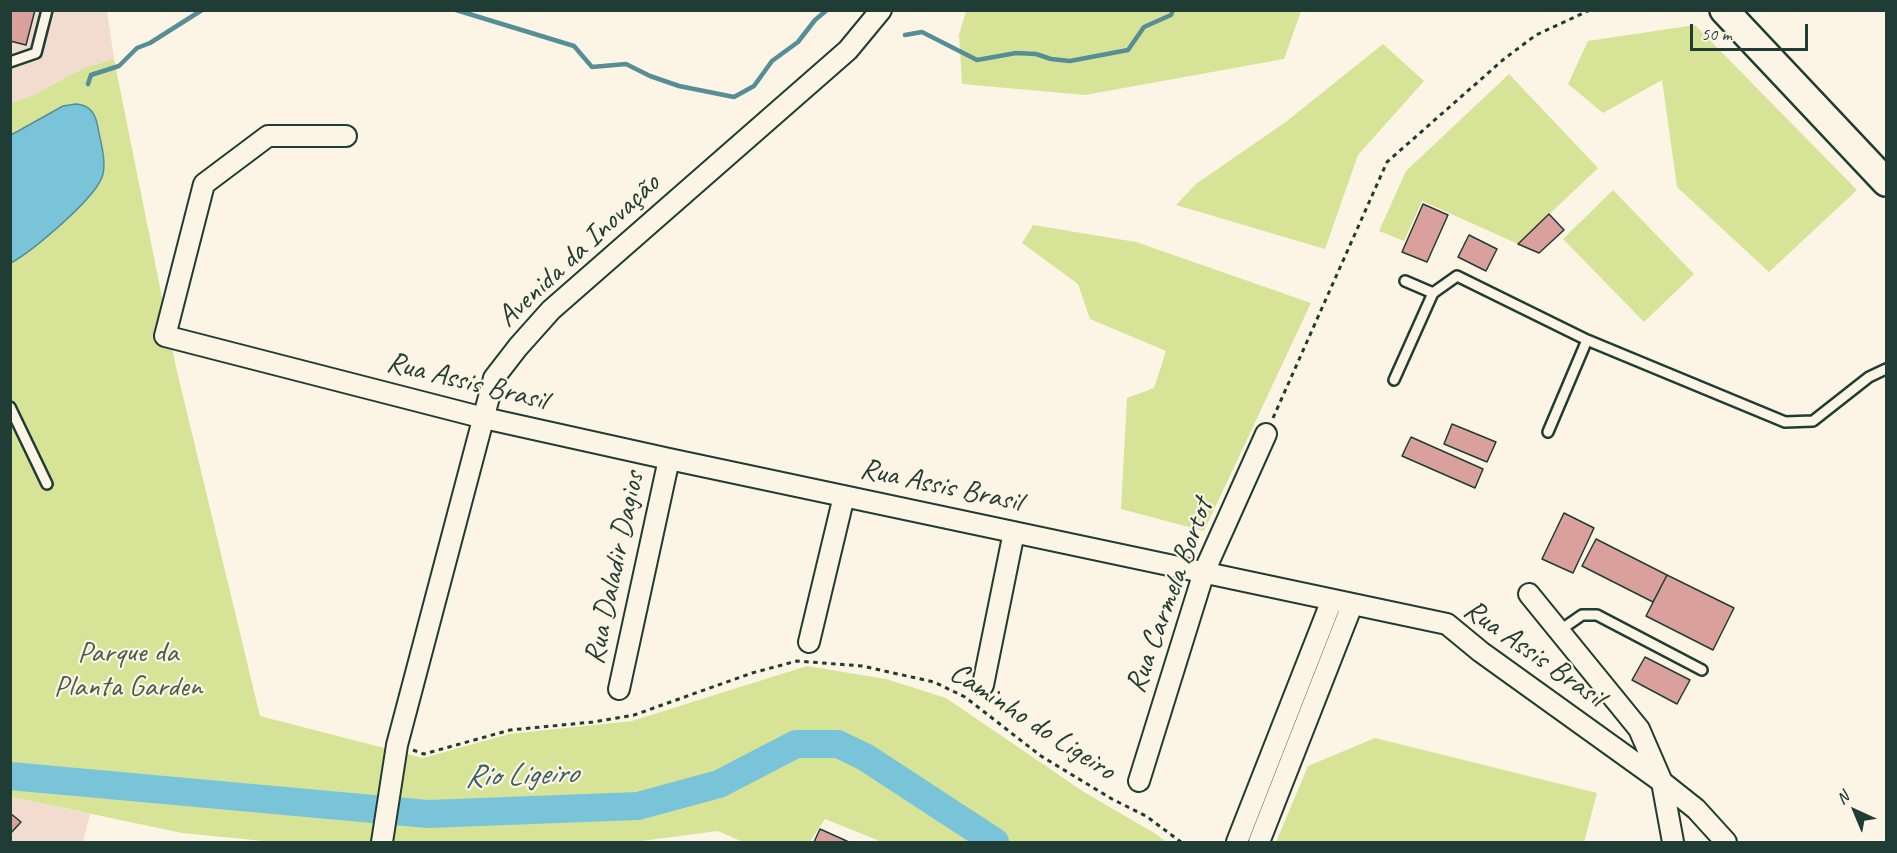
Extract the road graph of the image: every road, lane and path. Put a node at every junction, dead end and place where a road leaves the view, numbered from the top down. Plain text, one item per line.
1 (47, 10) edge
2 (881, 10) edge
3 (1590, 10) edge
4 (1724, 10) edge
5 (10, 63) edge
6 (346, 136) dead end
7 (1887, 182) edge
8 (1405, 280) dead end
9 (1433, 293) junction
10 (1587, 340) junction
11 (1887, 369) edge
12 (1394, 380) dead end
13 (10, 407) edge
14 (484, 418) junction
15 (1548, 432) dead end
16 (1266, 434) joint
17 (669, 459) junction
18 (47, 484) dead end
19 (844, 496) junction
20 (1014, 532) junction
21 (1204, 572) junction
22 (1529, 594) dead end
23 (1332, 600) junction
24 (1352, 605) junction
25 (1559, 631) junction
26 (809, 642) dead end
27 (1702, 670) dead end
28 (983, 685) dead end
29 (619, 689) dead end
30 (397, 745) junction
31 (1139, 781) dead end
32 (1662, 782) junction
33 (382, 843) edge
34 (1180, 843) edge
35 (1237, 843) edge
36 (1259, 843) edge
37 (1673, 843) edge
38 (1726, 843) edge

1 - 5 lane
2 - 14 street, Avenida da Inovação
3 - 16 path
4 - 7 main road
6 - 14 street, Rua Assis Brasil
8 - 9 lane
9 - 10 lane
9 - 12 lane
10 - 11 lane
10 - 15 lane
13 - 18 lane
14 - 17 street, Rua Assis Brasil
14 - 30 street, Avenida da Inovação
16 - 21 street, Rua Carmela Bortot
17 - 19 street, Rua Assis Brasil
17 - 29 street, Rua Daladir Dagios
19 - 20 street, Rua Assis Brasil
19 - 26 street
20 - 21 street, Rua Assis Brasil
20 - 28 street
21 - 23 street, Rua Assis Brasil
21 - 31 street, Rua Carmela Bortot
22 - 25 street, Rua Assis Brasil
23 - 24 street, Rua Assis Brasil
23 - 35 street
24 - 32 street, Rua Assis Brasil
24 - 36 street
25 - 27 lane
25 - 32 street, Rua Assis Brasil
30 - 33 street, Avenida da Inovação
30 - 34 path, Caminho do Ligeiro
32 - 37 street
32 - 38 street, Rua Assis Brasil

